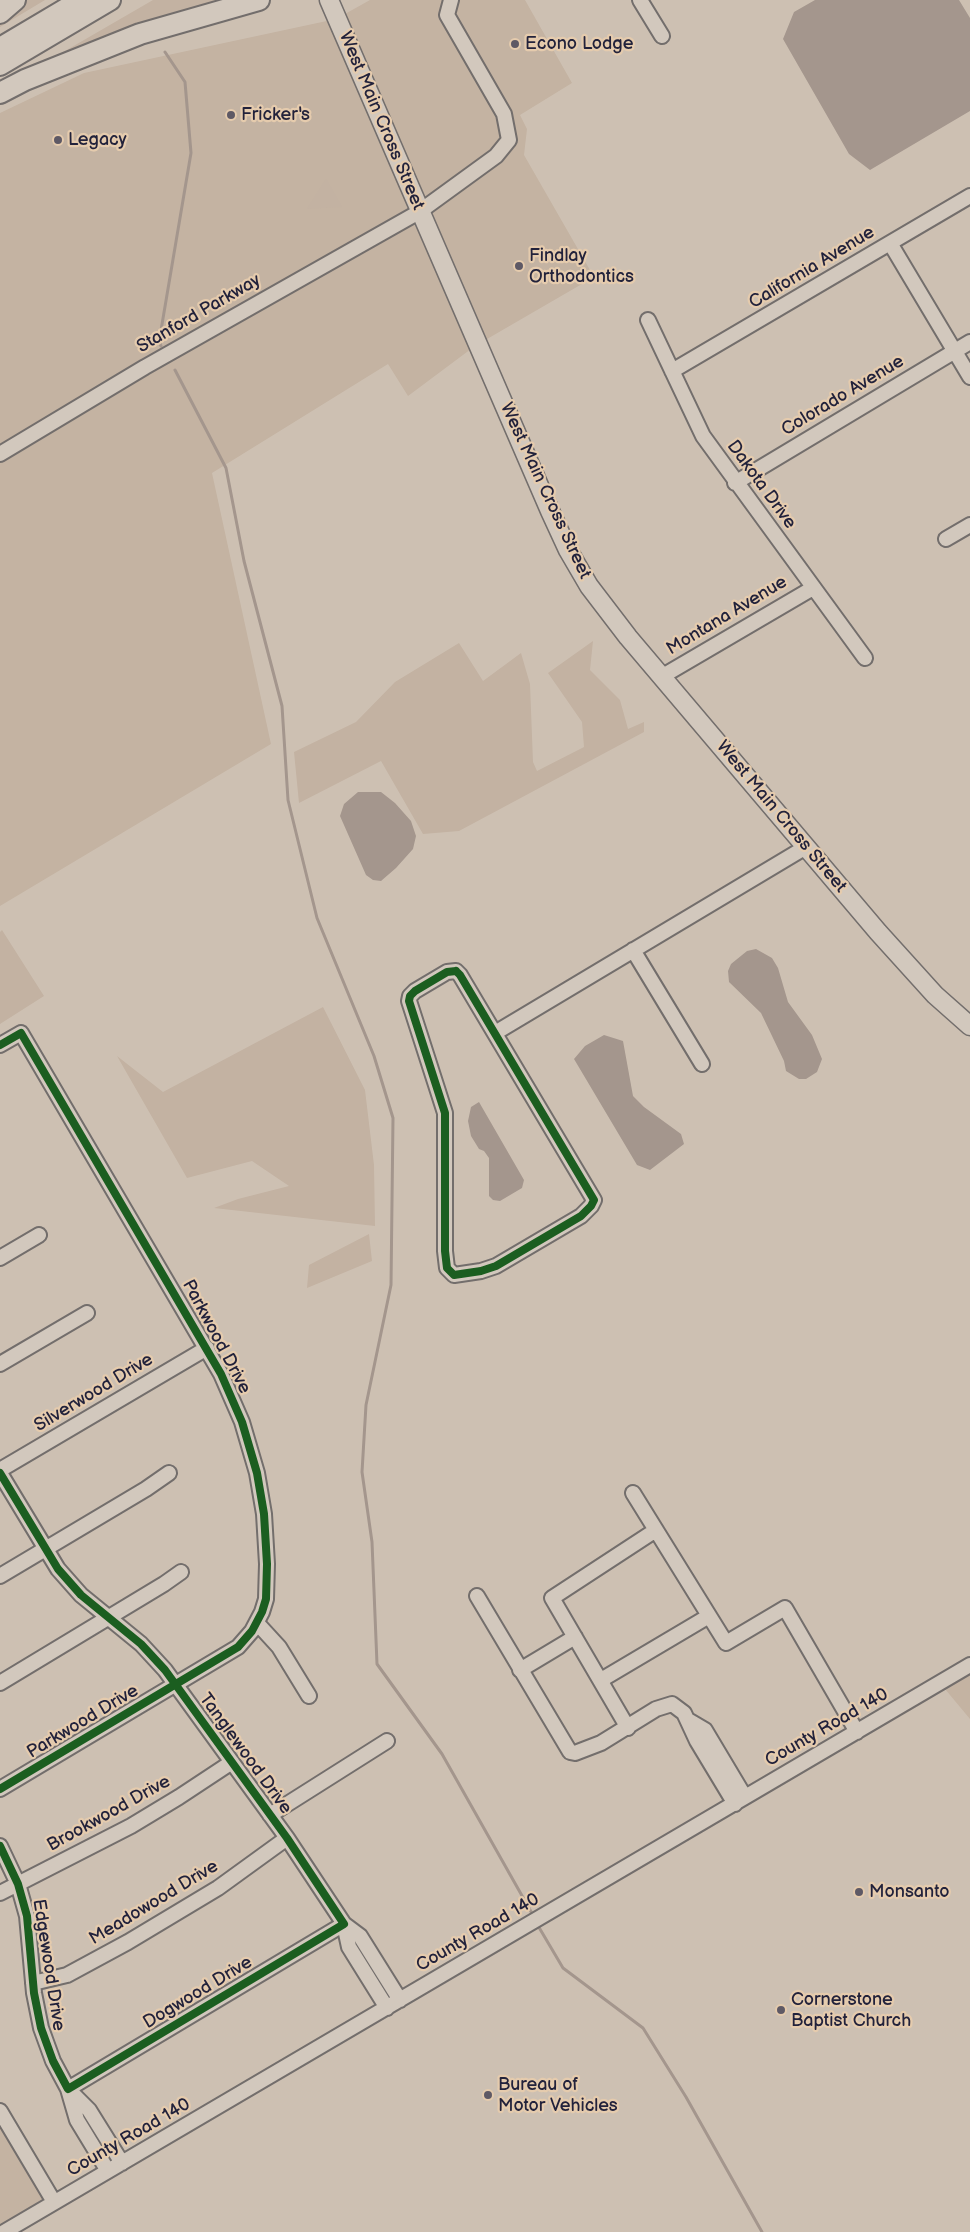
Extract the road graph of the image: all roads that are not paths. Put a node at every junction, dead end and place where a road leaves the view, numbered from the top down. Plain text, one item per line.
1 (15, 0) edge
2 (80, 0) edge
3 (110, 0) edge
4 (259, 0) edge
5 (329, 0) edge
6 (451, 0) edge
7 (640, 0) edge
8 (0, 13) edge
9 (662, 36) dead end
10 (0, 48) edge
11 (0, 65) edge
12 (0, 93) edge
13 (970, 196) edge
14 (420, 212) junction
15 (890, 243) junction
16 (648, 320) dead end
17 (970, 342) edge
18 (955, 351) junction
19 (672, 371) junction
20 (970, 377) edge
21 (0, 454) edge
22 (735, 483) junction
23 (970, 524) edge
24 (946, 539) dead end
25 (812, 588) junction
26 (865, 658) dead end
27 (661, 677) junction
28 (806, 847) junction
29 (633, 950) junction
30 (970, 1026) edge
31 (495, 1033) junction
32 (0, 1045) edge
33 (702, 1064) dead end
34 (39, 1234) dead end
35 (0, 1258) edge
36 (87, 1313) dead end
37 (207, 1348) junction
38 (0, 1364) edge
39 (0, 1471) edge
40 (169, 1473) dead end
41 (634, 1493) dead end
42 (656, 1530) junction
43 (45, 1549) junction
44 (181, 1572) dead end
45 (0, 1576) edge
46 (478, 1596) dead end
47 (710, 1616) junction
48 (109, 1618) junction
49 (257, 1623) junction
50 (575, 1637) junction
51 (970, 1665) edge
52 (520, 1670) junction
53 (600, 1680) junction
54 (0, 1683) edge
55 (176, 1685) junction
56 (309, 1696) dead end
57 (628, 1728) junction
58 (857, 1732) junction
59 (387, 1741) dead end
60 (232, 1762) junction
61 (0, 1789) edge
62 (740, 1800) junction
63 (270, 1815) junction
64 (287, 1838) junction
65 (0, 1846) edge
66 (18, 1884) junction
67 (0, 1893) edge
68 (344, 1924) junction
69 (33, 1984) junction
70 (400, 2000) junction
71 (387, 2008) junction
72 (68, 2088) junction
73 (0, 2111) edge
74 (122, 2163) junction
75 (108, 2171) junction
76 (54, 2202) junction
77 (4, 2232) edge

1 - 8 highway
2 - 10 highway
3 - 11 highway
4 - 12 highway
5 - 14 main road, West Main Cross Street
6 - 14 street, Stanford Parkway
7 - 9 street
13 - 15 street, California Avenue
14 - 21 street, Stanford Parkway
14 - 27 main road, West Main Cross Street
15 - 18 street
15 - 19 street, California Avenue
16 - 19 street, Dakota Drive
17 - 18 street, Colorado Avenue
18 - 20 street
18 - 22 street, Colorado Avenue
19 - 22 street, Dakota Drive
22 - 25 street, Dakota Drive
23 - 24 street
25 - 26 street, Dakota Drive
25 - 27 street, Montana Avenue
27 - 28 main road, West Main Cross Street
28 - 29 street
28 - 30 main road, West Main Cross Street
29 - 31 street
29 - 33 street
31 - 31 street
32 - 37 street, Parkwood Drive
34 - 35 street
36 - 38 street
37 - 39 street, Silverwood Drive
37 - 49 street, Parkwood Drive
39 - 43 street, Tanglewood Drive
40 - 43 street
41 - 42 street
42 - 47 street
42 - 50 street
43 - 45 street
43 - 48 street, Tanglewood Drive
44 - 48 street
46 - 52 street
47 - 53 street
47 - 58 street
48 - 54 street
48 - 55 street, Tanglewood Drive
49 - 55 street, Parkwood Drive
49 - 56 street
50 - 52 street
50 - 53 street
51 - 58 street, County Road 140
52 - 57 street
53 - 57 street
55 - 60 street, Tanglewood Drive
55 - 61 street, Parkwood Drive
57 - 62 street
58 - 62 street, County Road 140
59 - 63 street
60 - 63 street, Tanglewood Drive
60 - 66 street, Brookwood Drive
62 - 70 street, County Road 140
63 - 64 street, Tanglewood Drive
64 - 68 street, Tanglewood Drive
64 - 69 street, Meadowood Drive
65 - 66 street, Edgewood Drive
66 - 67 street, Brookwood Drive
66 - 69 street, Edgewood Drive
68 - 70 street, Tanglewood Drive
68 - 71 street, Tanglewood Drive
68 - 72 street, Dogwood Drive
69 - 72 street, Edgewood Drive
70 - 71 street, County Road 140
71 - 74 street, County Road 140
72 - 74 street, Edgewood Drive
72 - 75 street, Edgewood Drive
73 - 76 street
74 - 75 street, County Road 140
75 - 76 street, County Road 140
76 - 77 street, County Road 140

